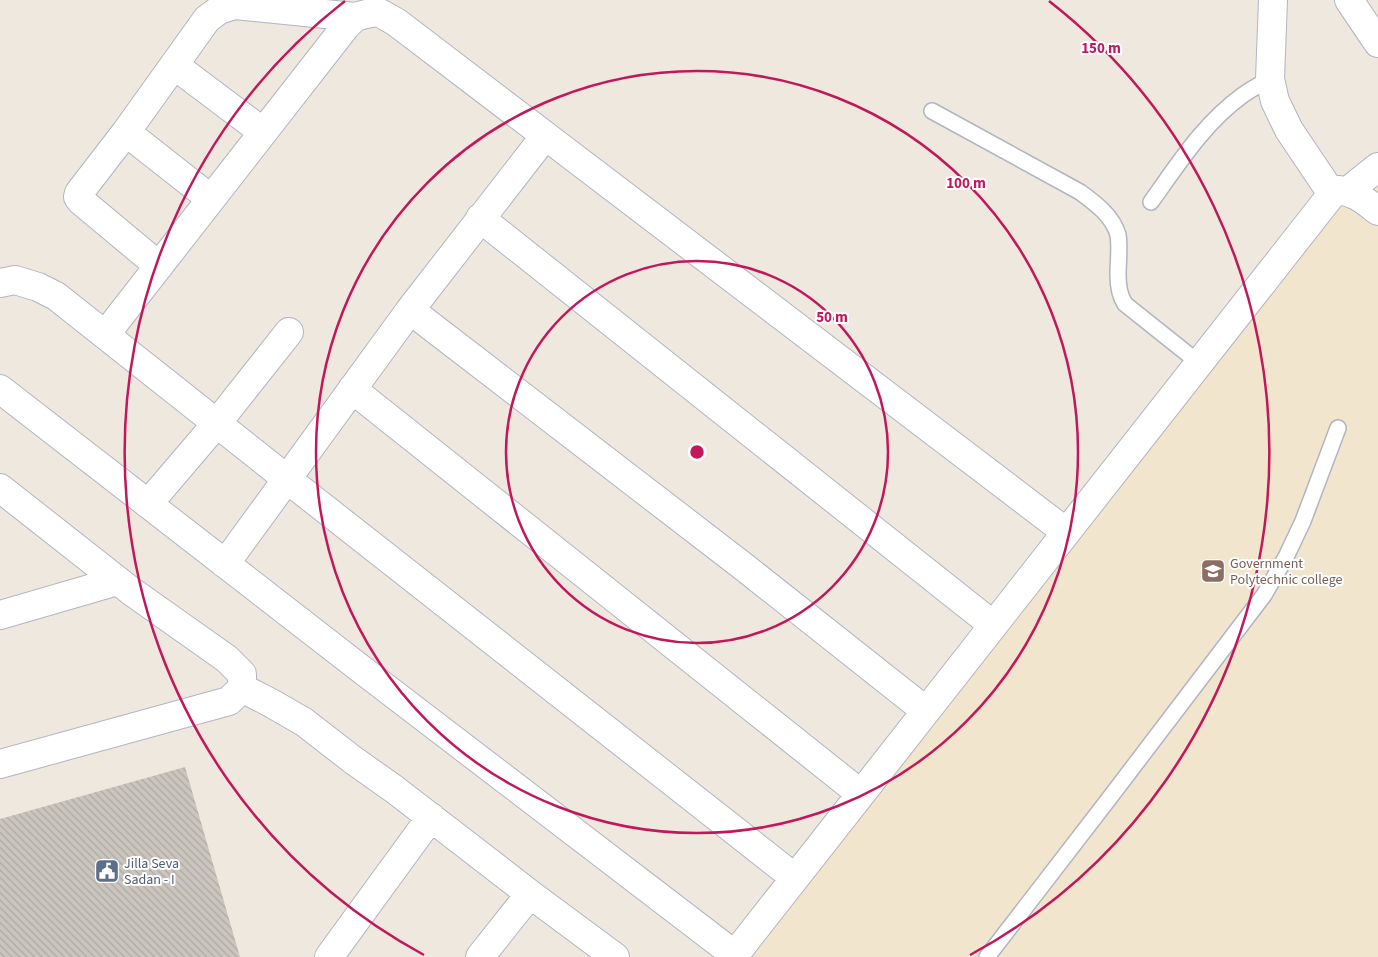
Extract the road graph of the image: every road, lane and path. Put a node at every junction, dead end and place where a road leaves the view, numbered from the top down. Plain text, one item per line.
1 (1273, 0) edge
2 (1349, 0) edge
3 (355, 17) junction
4 (1378, 43) edge
5 (174, 65) junction
6 (1270, 79) junction
7 (932, 111) dead end
8 (126, 132) junction
9 (263, 132) junction
10 (545, 136) junction
11 (1378, 167) edge
12 (1340, 192) junction
13 (211, 199) junction
14 (1151, 202) dead end
15 (1378, 211) edge
16 (480, 218) junction
17 (159, 266) junction
18 (0, 283) edge
19 (410, 310) junction
20 (289, 332) dead end
21 (105, 335) junction
22 (1199, 363) junction
23 (0, 389) edge
24 (352, 389) junction
25 (217, 423) junction
26 (1338, 428) dead end
27 (287, 480) junction
28 (0, 488) edge
29 (148, 504) junction
30 (1066, 532) junction
31 (225, 564) junction
32 (117, 580) junction
33 (0, 615) edge
34 (993, 625) junction
35 (242, 688) junction
36 (926, 711) junction
37 (0, 764) edge
38 (860, 794) junction
39 (430, 817) junction
40 (795, 878) junction
41 (530, 894) junction
42 (734, 956) edge
43 (329, 957) edge
44 (480, 957) edge
45 (615, 957) edge
46 (987, 957) edge

1 - 6 street
2 - 4 street
3 - 5 street
3 - 9 street
3 - 10 street
5 - 8 street
5 - 9 street
6 - 12 street
6 - 14 lane
7 - 22 lane
8 - 13 street
8 - 17 street
9 - 13 street
10 - 16 street
10 - 30 street
11 - 12 street
12 - 15 street
12 - 22 street
13 - 17 street
16 - 19 street
16 - 34 street
17 - 21 street
18 - 21 street
19 - 24 street
19 - 36 street
20 - 25 street
21 - 25 street
22 - 30 street
23 - 29 street
24 - 27 street
24 - 38 street
25 - 27 street
25 - 29 street
26 - 46 lane
27 - 31 street
27 - 40 street
28 - 32 street
29 - 31 street
30 - 34 street
31 - 42 street
32 - 33 street
32 - 35 street
34 - 36 street
35 - 37 street
35 - 39 street
36 - 38 street
38 - 40 street
39 - 41 street
39 - 43 street
40 - 42 street
41 - 44 street
41 - 45 street

